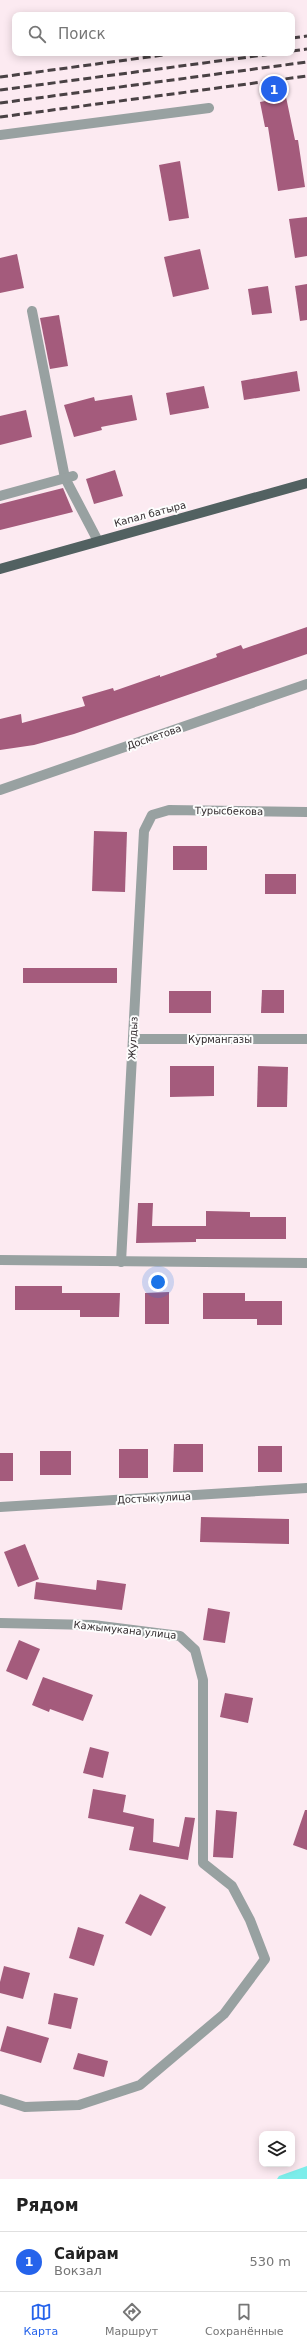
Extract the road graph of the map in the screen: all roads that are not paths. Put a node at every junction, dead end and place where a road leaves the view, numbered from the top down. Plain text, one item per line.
1 (209, 108) dead end
2 (0, 135) edge
3 (32, 311) dead end
4 (69, 477) junction
5 (307, 483) edge
6 (0, 496) edge
7 (98, 541) junction
8 (0, 569) edge
9 (307, 684) edge
10 (0, 790) edge
11 (307, 812) edge
12 (152, 815) joint
13 (133, 1039) junction
14 (307, 1039) edge
15 (0, 1260) edge
16 (121, 1262) junction
17 (307, 1263) edge
18 (307, 1488) edge
19 (0, 1507) edge
20 (0, 1623) edge
21 (0, 2099) edge

1 - 2 street
3 - 4 street
4 - 6 street
4 - 7 street
5 - 7 main road, Капал батыра
7 - 8 main road, Капал батыра
9 - 10 street, Досметова
11 - 12 street, Турысбекова
12 - 13 street, Жулдыз
13 - 14 street, Курмангазы
13 - 16 street, Жулдыз
15 - 16 street
16 - 17 street
18 - 19 street, Достык улица
20 - 21 street, Кажымукана улица

